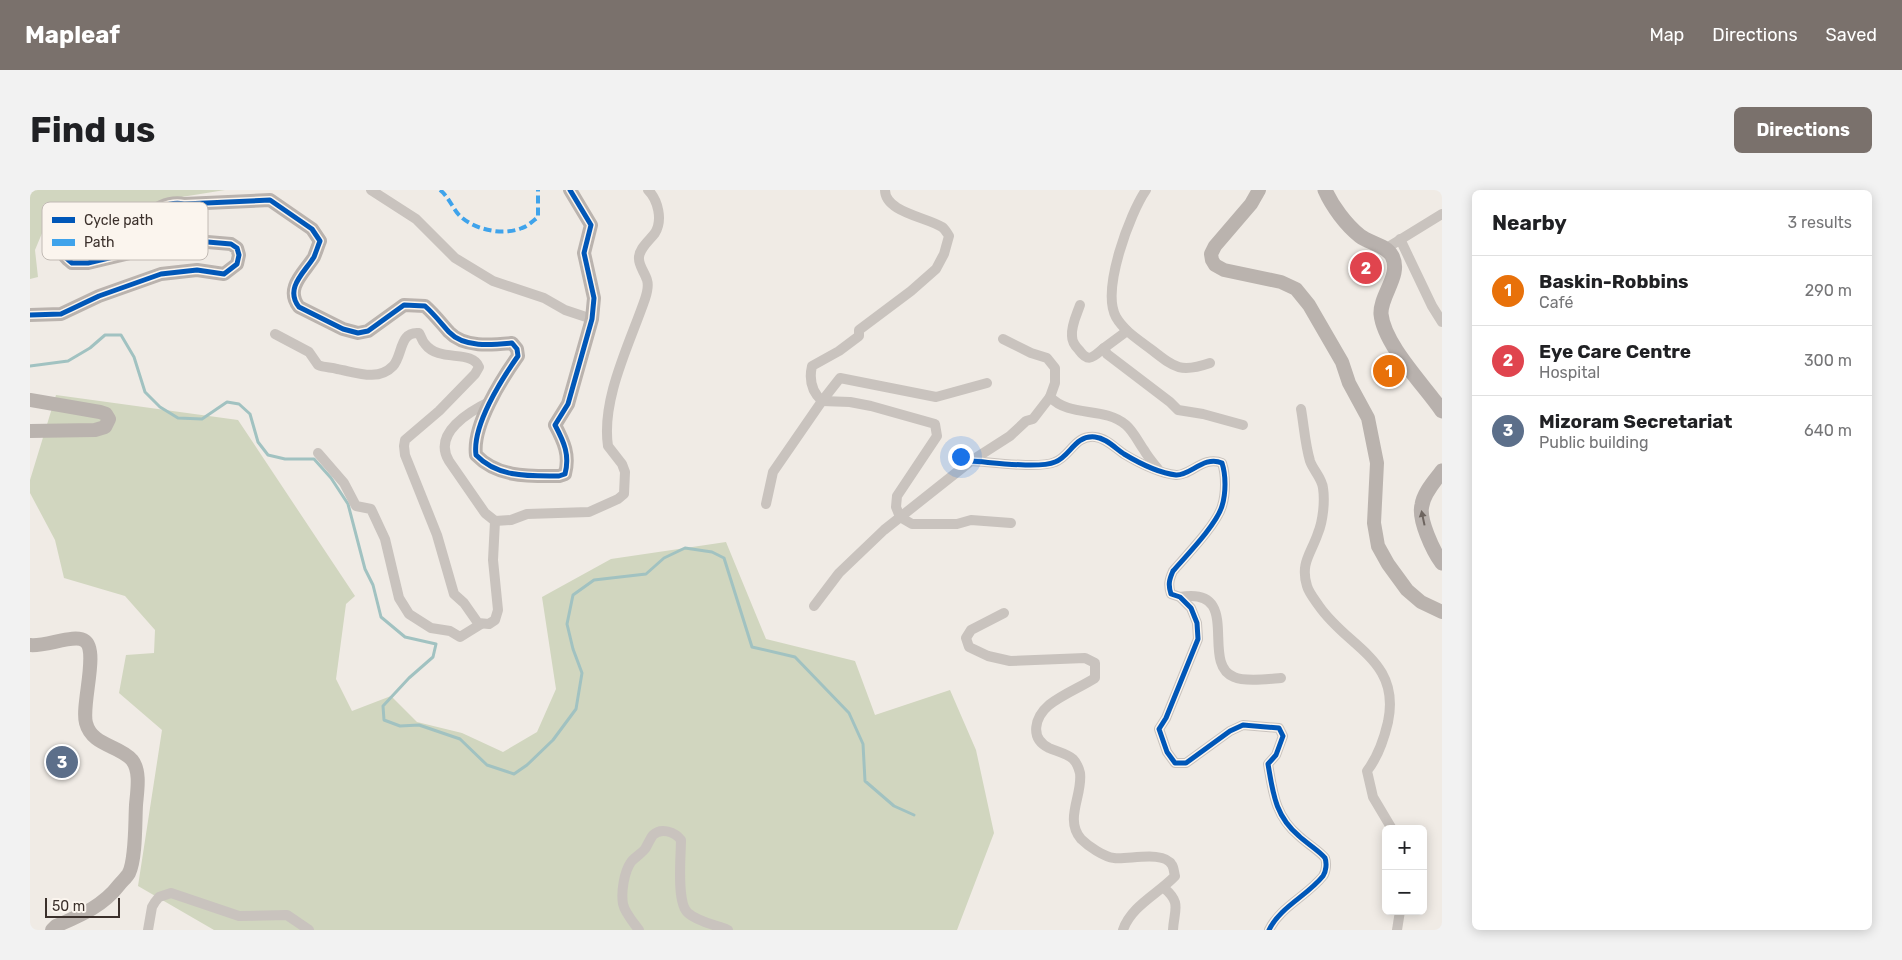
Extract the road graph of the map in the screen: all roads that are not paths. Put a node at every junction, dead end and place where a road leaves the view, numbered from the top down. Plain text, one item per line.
1 (371, 190) edge
2 (570, 190) edge
3 (648, 190) edge
4 (885, 190) edge
5 (1146, 190) edge
6 (1259, 190) edge
7 (1324, 190) edge
8 (208, 203) edge
9 (1442, 214) edge
10 (1400, 239) junction
11 (208, 242) edge
12 (1385, 249) junction
13 (69, 260) edge
14 (101, 260) edge
15 (1080, 304) dead end
16 (30, 316) edge
17 (592, 319) junction
18 (1442, 322) edge
19 (1127, 331) junction
20 (275, 334) dead end
21 (1002, 339) dead end
22 (1104, 348) junction
23 (1210, 363) dead end
24 (987, 384) dead end
25 (1050, 397) junction
26 (30, 400) edge
27 (491, 401) junction
28 (822, 401) junction
29 (1301, 409) dead end
30 (1442, 412) edge
31 (1243, 424) dead end
32 (30, 431) edge
33 (318, 453) dead end
34 (972, 461) junction
35 (1160, 472) junction
36 (1442, 472) edge
37 (766, 504) dead end
38 (900, 517) junction
39 (495, 522) junction
40 (1011, 523) dead end
41 (1442, 563) edge
42 (1180, 597) junction
43 (814, 606) dead end
44 (1442, 612) edge
45 (1004, 613) dead end
46 (481, 624) junction
47 (30, 645) edge
48 (1281, 678) dead end
49 (1390, 825) edge
50 (1164, 888) junction
51 (1399, 915) edge
52 (1123, 929) edge
53 (52, 930) edge
54 (148, 930) edge
55 (309, 930) edge
56 (639, 930) edge
57 (728, 930) edge
58 (1134, 930) edge
59 (1173, 930) edge
60 (1269, 930) edge
61 (1397, 930) edge

1 - 17 street
2 - 17 street
3 - 39 street
4 - 28 street
5 - 19 street
6 - 44 street
7 - 12 main road
8 - 27 street
9 - 10 street
10 - 12 street
10 - 18 street
11 - 16 street
12 - 30 main road
13 - 14 street
15 - 22 street
17 - 27 street
19 - 22 street
19 - 23 street
20 - 46 street
21 - 25 street
22 - 31 street
24 - 28 street
25 - 34 street
25 - 35 street
26 - 32 street
27 - 39 street
28 - 37 street
28 - 38 street
29 - 49 street
33 - 46 street
34 - 35 street
34 - 38 street
35 - 42 street
41 -> 36 main road
38 - 40 street
38 - 43 street
39 - 46 street
42 - 48 street
42 - 60 street
45 - 50 street
47 - 53 street
50 - 52 street
50 - 59 street
51 - 61 street
52 - 58 street
54 - 55 street
56 - 57 street

